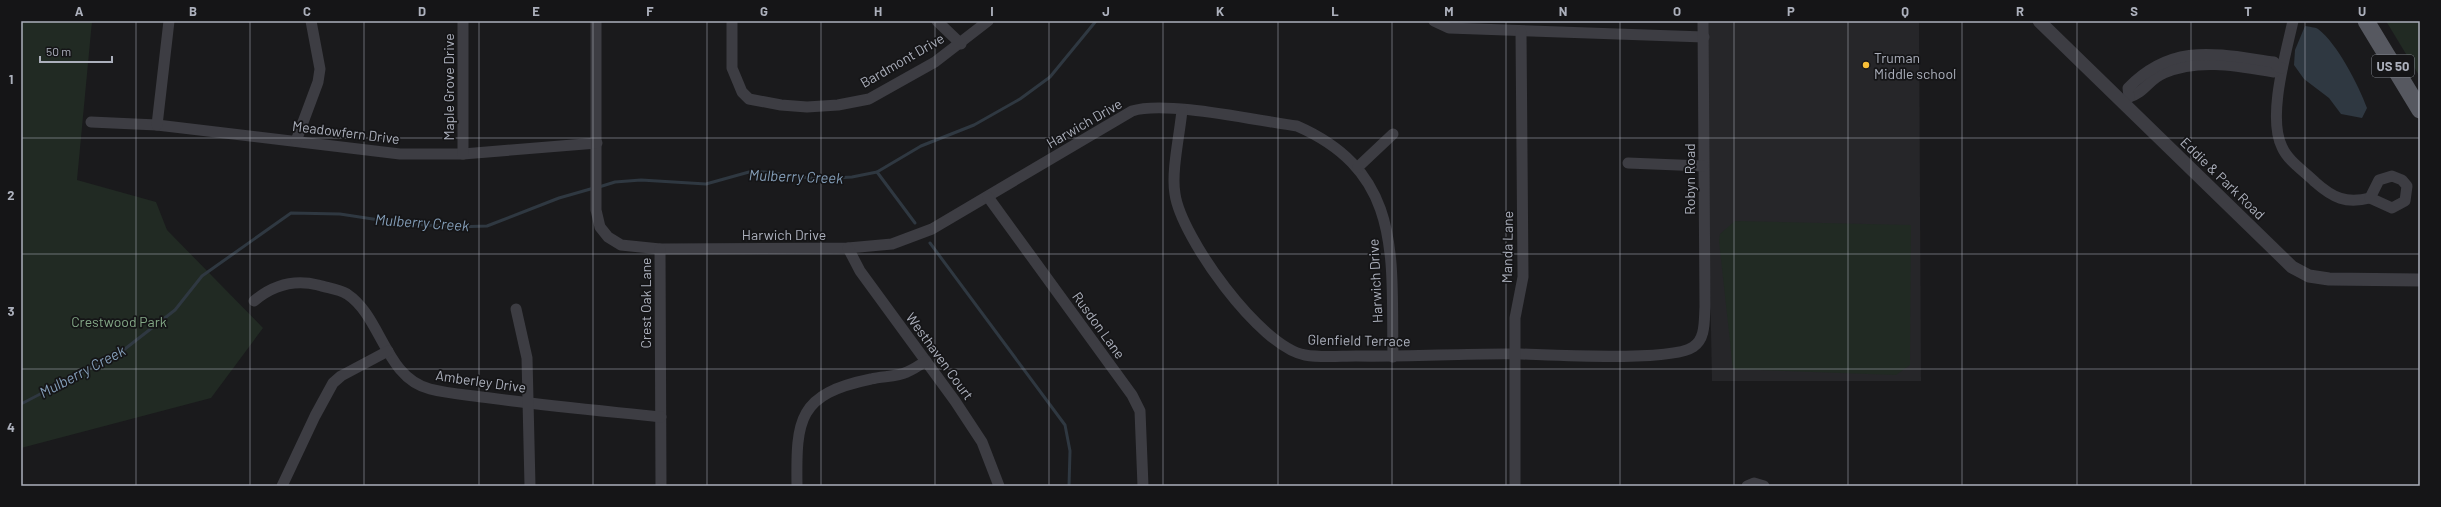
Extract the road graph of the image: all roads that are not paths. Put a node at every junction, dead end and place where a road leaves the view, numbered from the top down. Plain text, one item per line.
1 (169, 21) edge
2 (311, 21) edge
3 (463, 21) edge
4 (596, 21) edge
5 (732, 21) edge
6 (937, 21) edge
7 (988, 21) edge
8 (1434, 21) edge
9 (1703, 21) edge
10 (2039, 21) edge
11 (2293, 21) edge
12 (2366, 21) edge
13 (1521, 32) junction
14 (1704, 37) junction
15 (961, 44) junction
16 (2280, 68) junction
17 (2126, 100) junction
18 (1182, 110) junction
19 (2420, 110) edge
20 (91, 122) dead end
21 (156, 125) junction
22 (1393, 134) dead end
23 (296, 141) junction
24 (597, 144) junction
25 (463, 154) junction
26 (1628, 163) dead end
27 (1703, 166) junction
28 (1358, 167) junction
29 (988, 197) junction
30 (2370, 198) dead end
31 (848, 248) junction
32 (660, 249) junction
33 (2420, 280) edge
34 (254, 301) dead end
35 (516, 309) dead end
36 (1703, 336) joint
37 (388, 351) junction
38 (1514, 354) junction
39 (1393, 357) junction
40 (926, 361) junction
41 (530, 404) junction
42 (661, 417) junction
43 (282, 486) edge
44 (530, 486) edge
45 (662, 486) edge
46 (798, 486) edge
47 (998, 486) edge
48 (1143, 486) edge
49 (1515, 486) edge
50 (1747, 486) edge
51 (1764, 486) edge

1 - 21 street
2 - 23 street
3 - 25 street, Maple Grove Drive
4 - 24 street, Crest Oak Lane
5 - 15 street, Bardmont Drive
6 - 15 street
7 - 15 street, Bardmont Drive
8 - 13 street
9 - 14 street, Robyn Road
10 - 17 street, Eddie & Park Road
11 - 16 street
12 - 19 main road, US 50
13 - 14 street
13 - 38 street, Manda Lane
14 - 27 street, Robyn Road
16 - 17 street
16 - 30 street
17 - 33 street, Eddie & Park Road
18 - 28 street, Harwich Drive
18 - 29 street, Harwich Drive
18 - 39 street, Glenfield Terrace
20 - 21 street, Meadowfern Drive
21 - 23 street, Meadowfern Drive
22 - 28 street
23 - 25 street, Meadowfern Drive
24 - 25 street, Meadowfern Drive
24 - 32 street, Crest Oak Lane
26 - 27 street
27 - 36 street, Robyn Road
28 - 39 street, Harwich Drive
29 - 31 street, Harwich Drive
29 - 48 street, Rusdon Lane
31 - 32 street, Harwich Drive
31 - 40 street, Westhaven Court
32 - 42 street, Crest Oak Lane
34 - 37 street, Amberley Drive
35 - 41 street
36 - 38 street, Glenfield Terrace
37 - 41 street, Amberley Drive
37 - 43 street
38 - 39 street, Glenfield Terrace
38 - 49 street, Manda Lane
40 - 46 street
40 - 47 street, Westhaven Court
41 - 42 street, Amberley Drive
41 - 44 street
42 - 45 street, Crest Oak Lane
50 - 51 street

